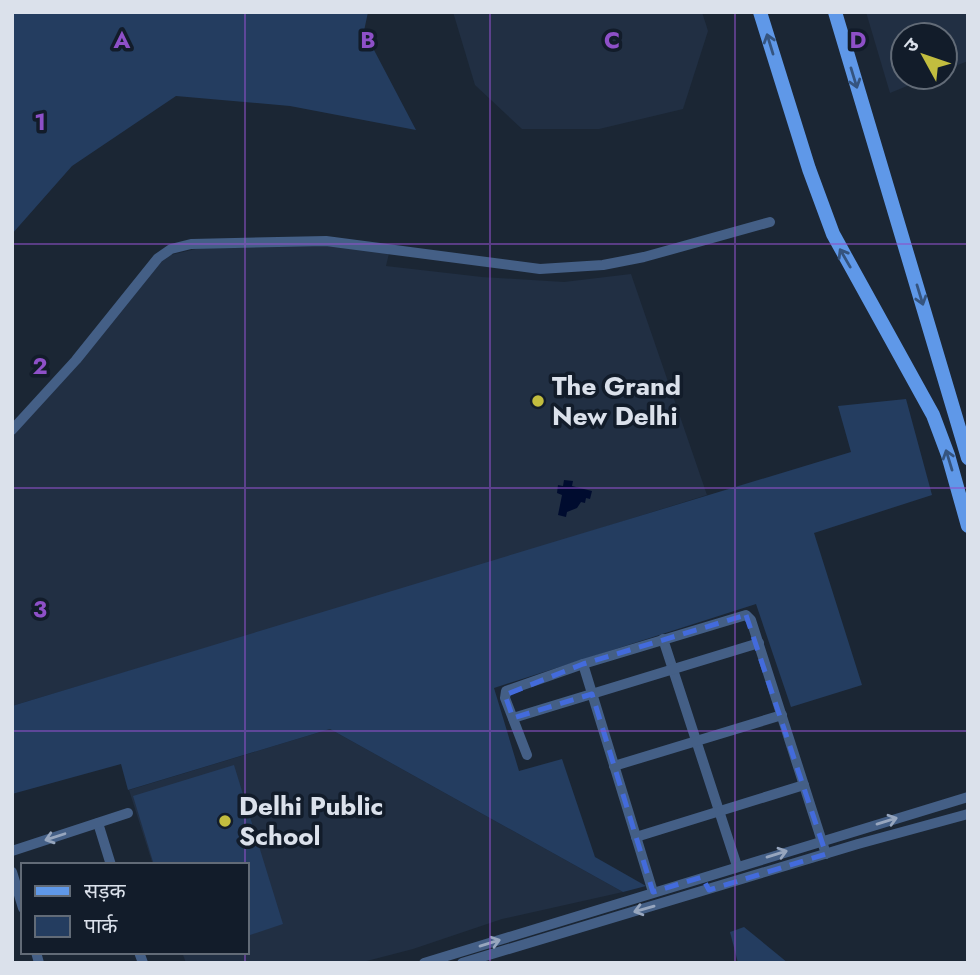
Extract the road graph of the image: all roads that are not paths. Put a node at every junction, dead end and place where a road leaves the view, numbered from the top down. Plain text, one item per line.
1 (760, 12) edge
2 (835, 12) edge
3 (769, 222) dead end
4 (12, 430) edge
5 (968, 458) edge
6 (968, 526) edge
7 (663, 639) junction
8 (758, 643) junction
9 (583, 664) junction
10 (673, 669) junction
11 (592, 694) junction
12 (782, 715) junction
13 (513, 718) junction
14 (696, 741) junction
15 (527, 755) dead end
16 (614, 766) junction
17 (804, 785) junction
18 (968, 797) edge
19 (719, 811) junction
20 (128, 813) dead end
21 (968, 814) edge
22 (98, 823) junction
23 (636, 837) junction
24 (822, 841) junction
25 (12, 850) edge
26 (826, 854) junction
27 (110, 863) edge
28 (737, 866) junction
29 (12, 872) edge
30 (702, 877) junction
31 (709, 890) junction
32 (653, 892) junction
33 (21, 901) edge
34 (496, 958) edge
35 (424, 963) edge
36 (462, 963) edge

6 -> 1 main road
2 -> 5 main road
3 - 4 street
7 - 8 street
7 - 9 street
7 - 10 street
8 - 10 street
8 - 12 street
9 - 11 street
9 - 13 street
10 - 11 street
10 - 14 street
11 - 13 street
11 - 16 street
12 - 14 street
12 - 17 street
13 - 15 street
14 - 16 street
14 - 19 street
16 - 23 street
17 - 19 street
17 - 24 street
24 -> 18 street
19 - 23 street
19 - 28 street
20 - 22 street
21 - 26 street
22 -> 25 street
22 - 27 street
23 - 32 street
24 - 26 street
28 -> 24 street
26 - 31 street
28 - 30 street
29 - 33 street
30 - 31 street
30 - 32 street
31 -> 34 street
35 -> 32 street
34 - 36 street

